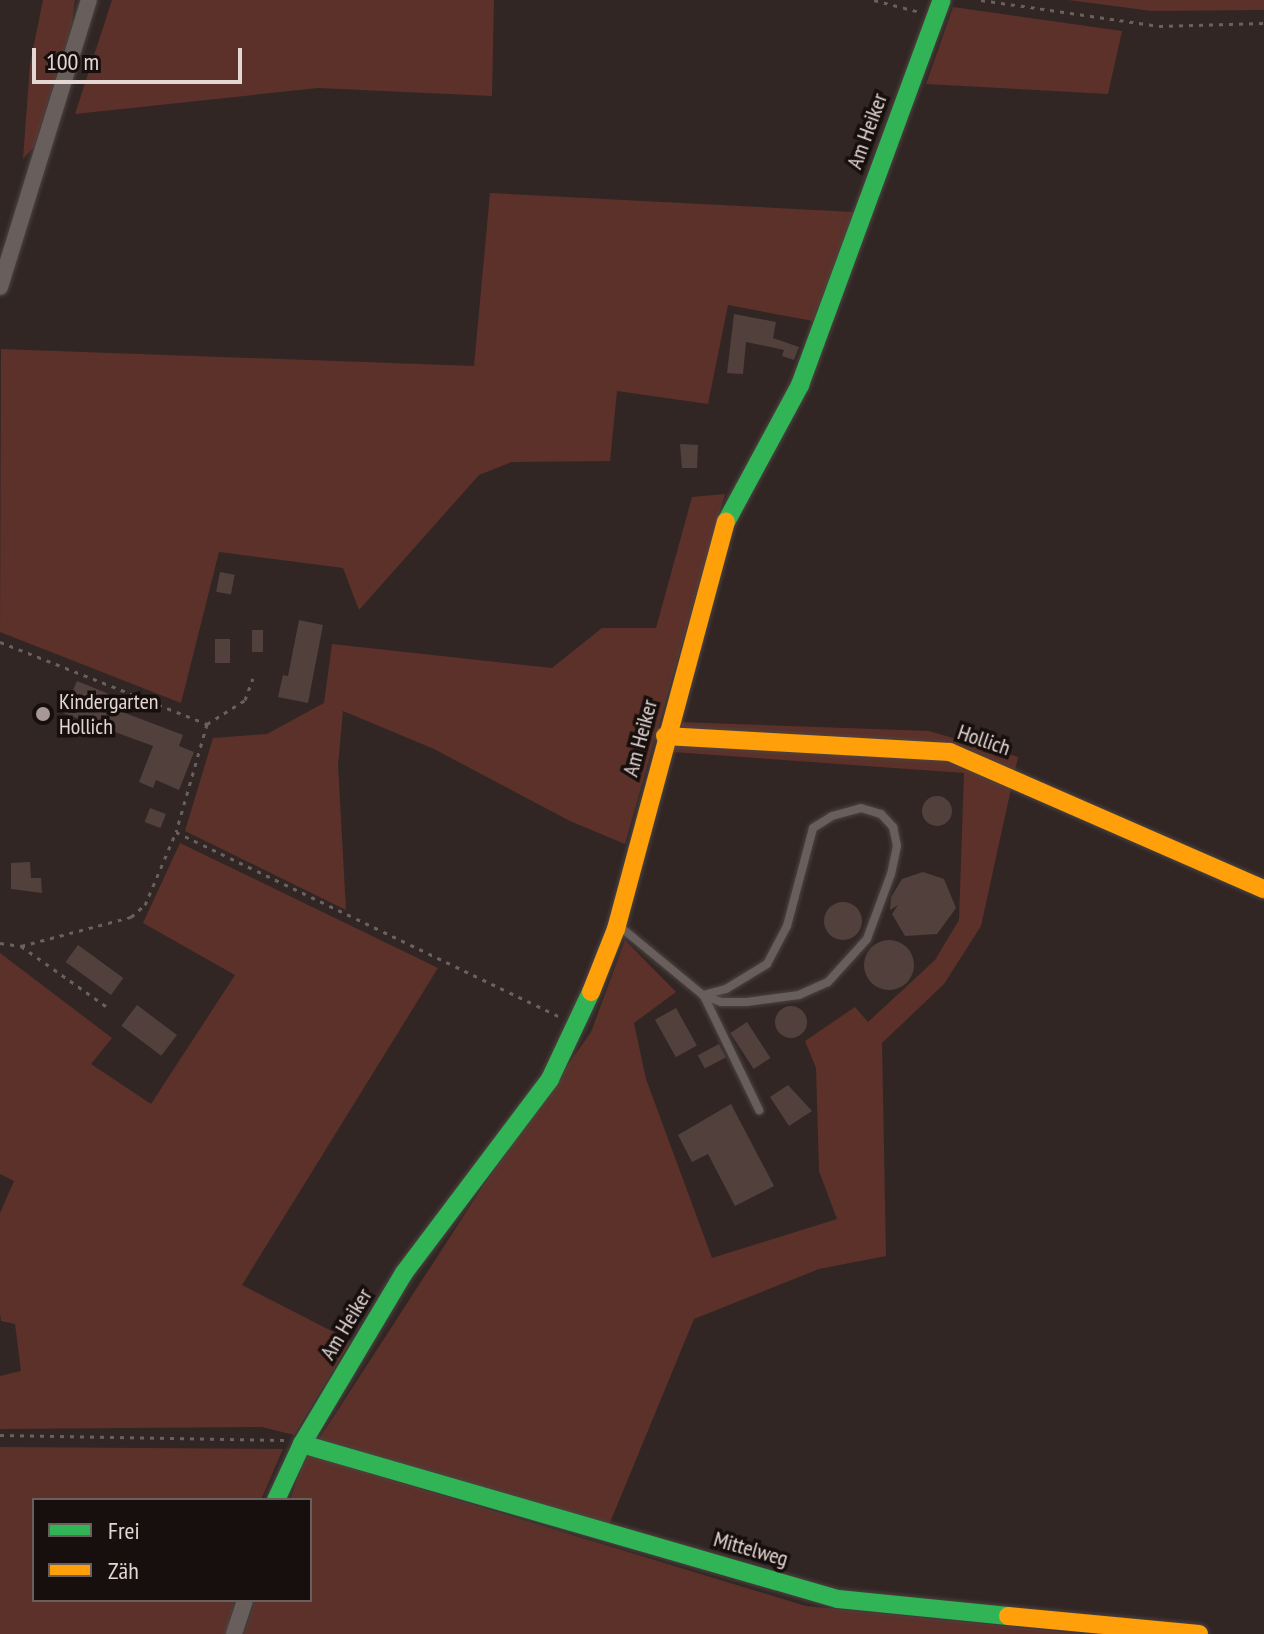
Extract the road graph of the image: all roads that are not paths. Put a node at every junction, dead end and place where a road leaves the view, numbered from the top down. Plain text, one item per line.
1 (89, 0) edge
2 (939, 6) edge
3 (0, 287) edge
4 (665, 736) junction
5 (1264, 889) edge
6 (617, 925) junction
7 (703, 995) junction
8 (759, 1110) dead end
9 (302, 1444) junction
10 (277, 1498) edge
11 (244, 1602) edge
12 (234, 1634) edge
13 (1199, 1634) edge

1 - 3 street
2 - 4 street, Am Heiker
4 - 5 street, Hollich
4 - 6 street, Am Heiker
6 - 7 lane
6 - 9 street, Am Heiker
7 - 7 lane
7 - 8 lane
9 - 10 street, Am Heiker
9 - 13 street, Mittelweg
11 - 12 street

